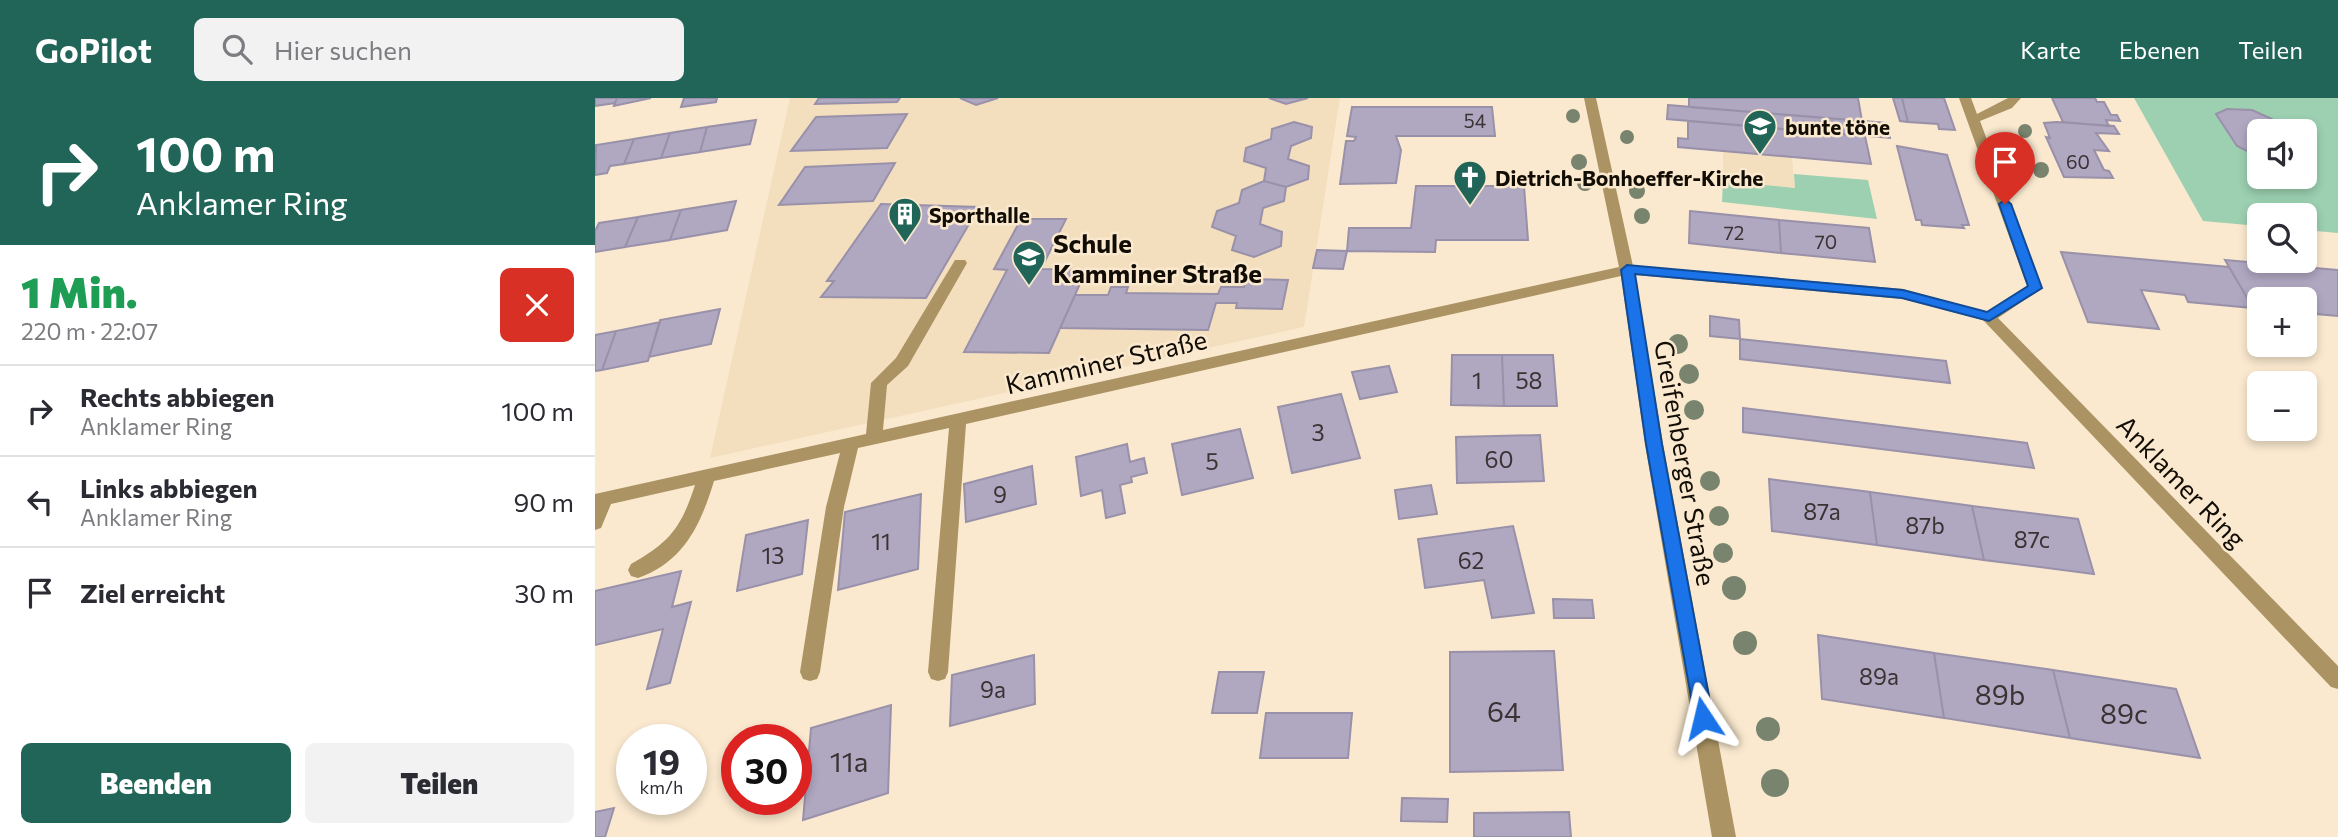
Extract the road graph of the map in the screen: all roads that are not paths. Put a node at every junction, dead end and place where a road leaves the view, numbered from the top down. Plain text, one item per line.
1 (1590, 98) edge
2 (1965, 98) edge
3 (2015, 98) edge
4 (1975, 119) junction
5 (960, 263) dead end
6 (1627, 270) junction
7 (1989, 317) junction
8 (958, 420) junction
9 (874, 438) junction
10 (851, 444) junction
11 (707, 476) junction
12 (599, 500) edge
13 (595, 523) edge
14 (638, 569) dead end
15 (810, 672) dead end
16 (937, 672) dead end
17 (2338, 680) edge
18 (1724, 837) edge

1 - 6 street, Greifenberger Straße
2 - 4 street
3 - 4 street
4 - 7 street
5 - 9 street
6 - 7 street
6 - 8 street, Kamminer Straße
6 - 18 street, Greifenberger Straße
7 - 17 street, Anklamer Ring
8 - 9 street, Kamminer Straße
8 - 16 street
9 - 10 street, Kamminer Straße
10 - 11 street, Kamminer Straße
10 - 15 street
11 - 12 street, Kamminer Straße
11 - 14 street
12 - 13 street

